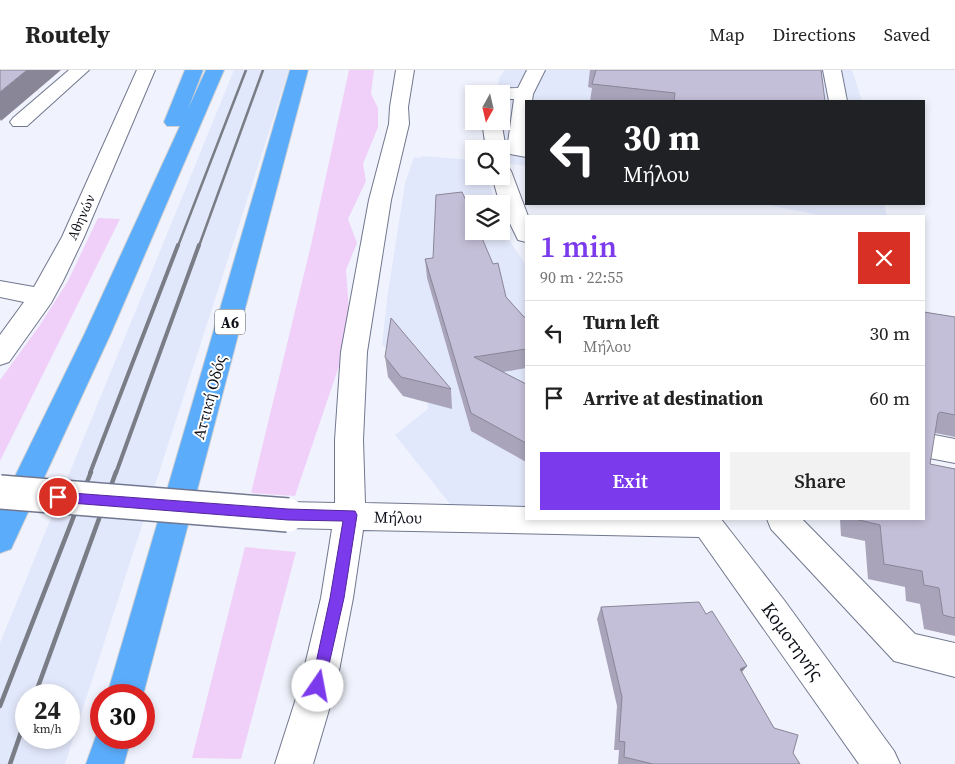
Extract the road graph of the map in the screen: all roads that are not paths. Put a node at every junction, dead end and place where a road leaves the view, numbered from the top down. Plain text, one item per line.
1 (80, 70) edge
2 (146, 70) edge
3 (194, 70) edge
4 (215, 70) edge
5 (299, 70) edge
6 (405, 70) edge
7 (536, 70) edge
8 (832, 70) edge
9 (494, 75) dead end
10 (491, 85) edge
11 (510, 94) edge
12 (524, 94) junction
13 (838, 100) edge
14 (510, 116) edge
15 (521, 116) junction
16 (20, 122) dead end
17 (525, 151) edge
18 (505, 185) edge
19 (525, 233) edge
20 (0, 289) edge
21 (42, 297) junction
22 (98, 333) junction
23 (0, 356) edge
24 (925, 445) edge
25 (955, 451) edge
26 (0, 492) edge
27 (350, 515) junction
28 (525, 518) edge
29 (604, 520) edge
30 (783, 520) edge
31 (705, 522) edge
32 (0, 538) edge
33 (955, 660) edge
34 (128, 684) edge
35 (110, 749) edge
36 (105, 764) edge
37 (294, 764) edge
38 (880, 764) edge

1 - 16 street
2 - 21 street, Αθηνών
3 - 22 highway
4 - 22 highway
5 - 34 highway, Αττική Οδός / Α6
6 - 27 street
7 - 12 street
8 - 13 street
9 - 10 street
11 - 12 street
12 - 15 street
14 - 15 street
15 - 17 street
18 - 19 street
20 - 21 street
21 - 23 street, Αθηνών
22 - 32 highway
24 - 25 street
26 - 27 street, Μήλου, bridge
27 - 28 street, Μήλου
27 - 37 street
29 - 31 street, Μήλου
30 - 33 street
31 - 38 street, Κομοτηνής
35 - 36 highway

